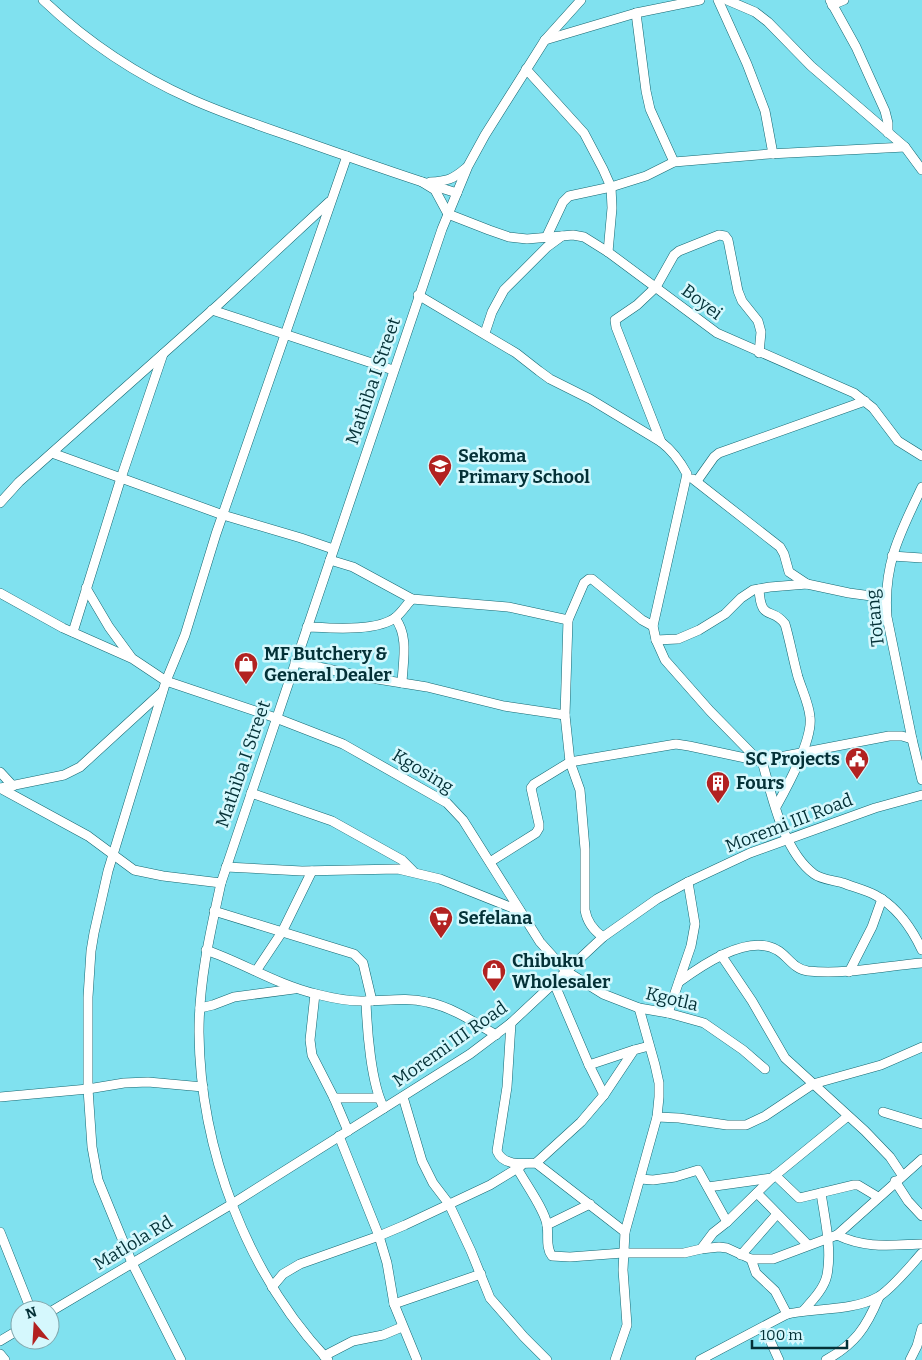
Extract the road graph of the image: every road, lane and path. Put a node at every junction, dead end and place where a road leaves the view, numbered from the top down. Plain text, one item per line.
1 (43, 0) edge
2 (581, 0) edge
3 (700, 0) edge
4 (718, 0) edge
5 (728, 0) edge
6 (844, 0) edge
7 (831, 2) edge
8 (636, 13) junction
9 (544, 40) junction
10 (526, 69) junction
11 (888, 133) junction
12 (905, 147) junction
13 (773, 154) junction
14 (348, 156) junction
15 (674, 162) junction
16 (468, 166) junction
17 (922, 170) edge
18 (422, 182) junction
19 (611, 187) junction
20 (457, 193) junction
21 (331, 200) junction
22 (448, 214) junction
23 (562, 236) junction
24 (546, 238) junction
25 (608, 252) junction
26 (656, 287) junction
27 (418, 295) junction
28 (212, 310) junction
29 (485, 333) junction
30 (285, 335) junction
31 (759, 352) junction
32 (163, 353) junction
33 (393, 370) junction
34 (865, 401) junction
35 (661, 442) junction
36 (52, 453) junction
37 (922, 456) edge
38 (687, 474) junction
39 (121, 478) junction
40 (697, 481) junction
41 (922, 487) edge
42 (0, 503) edge
43 (223, 515) junction
44 (333, 549) junction
45 (892, 556) junction
46 (922, 558) edge
47 (330, 560) junction
48 (807, 584) junction
49 (86, 588) junction
50 (760, 589) junction
51 (0, 593) edge
52 (412, 598) junction
53 (886, 598) junction
54 (395, 618) junction
55 (568, 620) junction
56 (653, 626) junction
57 (307, 627) junction
58 (72, 632) junction
59 (656, 640) junction
60 (133, 659) junction
61 (295, 662) junction
62 (166, 681) junction
63 (402, 683) junction
64 (162, 692) junction
65 (565, 715) junction
66 (276, 718) junction
67 (912, 739) junction
68 (802, 752) junction
69 (761, 761) junction
70 (570, 762) junction
71 (0, 772) edge
72 (922, 780) edge
73 (13, 786) junction
74 (0, 788) edge
75 (251, 793) junction
76 (922, 795) edge
77 (776, 807) junction
78 (786, 840) junction
79 (114, 854) junction
80 (490, 862) junction
81 (226, 867) junction
82 (312, 871) junction
83 (413, 871) junction
84 (688, 882) junction
85 (221, 883) junction
86 (882, 899) junction
87 (214, 911) junction
88 (520, 911) junction
89 (282, 932) junction
90 (603, 937) junction
91 (206, 950) junction
92 (922, 950) edge
93 (721, 956) junction
94 (922, 963) edge
95 (256, 971) junction
96 (566, 971) junction
97 (850, 972) junction
98 (679, 982) junction
99 (554, 983) junction
100 (297, 988) junction
101 (315, 994) junction
102 (369, 1001) junction
103 (200, 1008) junction
104 (639, 1008) junction
105 (668, 1013) junction
106 (511, 1024) junction
107 (496, 1035) junction
108 (649, 1046) junction
109 (922, 1048) edge
110 (634, 1050) junction
111 (589, 1065) junction
112 (765, 1069) dead end
113 (813, 1084) junction
114 (203, 1087) junction
115 (88, 1089) junction
116 (604, 1095) junction
117 (0, 1097) edge
118 (403, 1097) junction
119 (334, 1098) junction
120 (379, 1098) junction
121 (384, 1108) junction
122 (883, 1112) dead end
123 (848, 1116) junction
124 (657, 1117) junction
125 (922, 1124) edge
126 (348, 1130) junction
127 (339, 1136) junction
128 (922, 1159) edge
129 (536, 1163) junction
130 (520, 1166) junction
131 (773, 1176) junction
132 (899, 1178) junction
133 (640, 1179) junction
134 (708, 1187) junction
135 (756, 1193) junction
136 (821, 1194) junction
137 (878, 1197) junction
138 (232, 1204) junction
139 (448, 1204) junction
140 (590, 1204) junction
141 (777, 1214) junction
142 (922, 1216) edge
143 (727, 1222) junction
144 (547, 1225) junction
145 (0, 1232) edge
146 (625, 1232) junction
147 (379, 1236) junction
148 (832, 1236) junction
149 (922, 1244) edge
150 (808, 1245) junction
151 (701, 1249) junction
152 (623, 1253) junction
153 (922, 1253) edge
154 (741, 1255) junction
155 (751, 1259) junction
156 (132, 1262) junction
157 (481, 1274) junction
158 (272, 1287) junction
159 (878, 1297) junction
160 (27, 1300) edge
161 (394, 1304) junction
162 (60, 1306) edge
163 (803, 1311) junction
164 (787, 1314) junction
165 (402, 1327) junction
166 (764, 1327) junction
167 (922, 1328) edge
168 (920, 1349) edge
169 (0, 1354) edge
170 (326, 1358) edge
171 (777, 1359) edge
172 (828, 1359) edge
173 (5, 1360) edge
174 (181, 1360) edge
175 (417, 1360) edge
176 (547, 1360) edge
177 (615, 1360) edge
178 (700, 1360) edge
179 (910, 1360) edge

1 - 14 street
2 - 9 street, Mathiba I Street
3 - 8 street
4 - 13 street
5 - 11 street
6 - 7 street
7 - 11 street
8 - 9 street
8 - 15 street
9 - 10 street, Mathiba I Street
10 - 16 street, Mathiba I Street
10 - 19 street
11 - 12 street
12 - 13 street
12 - 17 street
13 - 15 street
14 - 18 street
14 - 21 street
15 - 19 street
16 - 18 street
16 - 20 street, Mathiba I Street
18 - 20 street
18 - 22 street
19 - 24 street
19 - 25 street
20 - 22 street, Mathiba I Street
21 - 28 street
21 - 30 street
22 - 24 street, Boyei
22 - 27 street, Mathiba I Street
23 - 24 street, Boyei
23 - 25 street, Boyei
23 - 29 street
25 - 26 street, Boyei
26 - 31 street, Boyei
26 - 31 street
26 - 35 street
27 - 29 street
27 - 33 street, Mathiba I Street
28 - 30 street
28 - 32 street
29 - 35 street
30 - 33 street
30 - 43 street
31 - 34 street, Boyei
32 - 36 street
32 - 39 street
33 - 44 street, Mathiba I Street
34 - 37 street, Boyei
34 - 40 street
35 - 38 street
36 - 39 street
36 - 42 street
38 - 40 street
38 - 56 street
39 - 43 street
39 - 49 street
40 - 48 street
41 - 45 street, Totang
43 - 44 street
43 - 62 street
44 - 47 street, Mathiba I Street
45 - 46 street
45 - 53 street, Totang
47 - 52 street
47 - 57 street, Mathiba I Street
48 - 50 street
48 - 53 street
49 - 58 street
49 - 60 street
50 - 59 street
50 - 68 street
51 - 58 street
52 - 54 street
52 - 55 street
53 - 67 street, Totang
54 - 57 street
54 - 63 street
55 - 56 street
55 - 65 street
56 - 59 street
57 - 61 street, Mathiba I Street
58 - 60 street
59 - 69 street
60 - 62 street, Kgosing
61 - 63 street
61 - 66 street, Mathiba I Street
62 - 64 street
62 - 66 street, Kgosing
63 - 65 street
64 - 73 street
64 - 79 street
65 - 70 street
66 - 75 street, Mathiba I Street
66 - 80 street, Kgosing
67 - 68 street
67 - 72 street, Totang
68 - 69 street
68 - 77 street
69 - 70 street
69 - 77 street
70 - 80 street
70 - 90 street
71 - 73 street
73 - 74 street
74 - 79 street
75 - 81 street, Mathiba I Street
75 - 83 street
76 - 78 street, Moremi III Road
77 - 78 street
78 - 84 street, Moremi III Road
78 - 86 street
79 - 85 street
79 - 115 street
80 - 88 street, Kgosing
81 - 82 street
81 - 85 street, Mathiba I Street
82 - 83 street
82 - 89 street
83 - 88 street
84 - 90 street, Moremi III Road
84 - 98 street
85 - 87 street, Mathiba I Street
86 - 92 street
86 - 97 street
87 - 89 street
87 - 91 street, Mathiba I Street
88 - 96 street, Kgosing
89 - 95 street
89 - 102 street
90 - 96 street, Moremi III Road
91 - 95 street
91 - 103 street, Mathiba I Street
93 - 97 street
93 - 98 street
93 - 113 street
94 - 97 street
95 - 100 street
96 - 99 street, Moremi III Road
96 - 104 street, Kgotla
98 - 105 street
99 - 106 street, Moremi III Road
99 - 111 street
100 - 101 street
100 - 103 street
101 - 102 street
101 - 119 street
102 - 107 street
102 - 120 street
103 - 114 street, Mathiba I Street
104 - 105 street, Kgotla
104 - 108 street
105 - 112 street, Kgotla
106 - 107 street, Moremi III Road
106 - 130 street
107 - 118 street, Moremi III Road
108 - 110 street
108 - 124 street
109 - 113 street
110 - 111 street
110 - 116 street
111 - 116 street
113 - 123 street
113 - 124 street
114 - 115 street
114 - 138 street, Mathiba I Street
115 - 117 street
115 - 156 street
116 - 129 street
118 - 121 street, Moremi III Road
118 - 139 street
119 - 120 street
119 - 126 street
120 - 121 street
121 - 126 street, Moremi III Road
122 - 125 street
123 - 131 street
123 - 132 street
124 - 133 street
126 - 127 street, Moremi III Road
127 - 138 street, Moremi III Road
127 - 147 street
128 - 132 street
129 - 130 street
129 - 140 street
130 - 139 street
130 - 144 street
131 - 134 street
131 - 135 street
131 - 136 street
132 - 137 street
132 - 142 street
133 - 134 street
133 - 146 street
134 - 143 street
135 - 141 street
135 - 143 street
136 - 137 street
136 - 148 street
137 - 148 street
138 - 156 street, Matlola Rd
138 - 158 street, Mathiba I Street
139 - 147 street
139 - 157 street
140 - 144 street
140 - 146 street
141 - 150 street
141 - 154 street
143 - 151 street
144 - 152 street
145 - 160 street
146 - 152 street
147 - 158 street
147 - 161 street
148 - 149 street
148 - 150 street
148 - 163 street
150 - 155 street
151 - 152 street
151 - 154 street
152 - 177 street
153 - 159 street
154 - 155 street
155 - 164 street
156 - 162 street, Matlola Rd
156 - 174 street
157 - 161 street
157 - 176 street
158 - 170 street, Mathiba I Street
159 - 163 street
159 - 172 street
161 - 165 street
163 - 164 street
164 - 166 street
165 - 170 street
165 - 175 street
166 - 171 street
166 - 178 street
167 - 168 street
168 - 179 street
169 - 173 street

